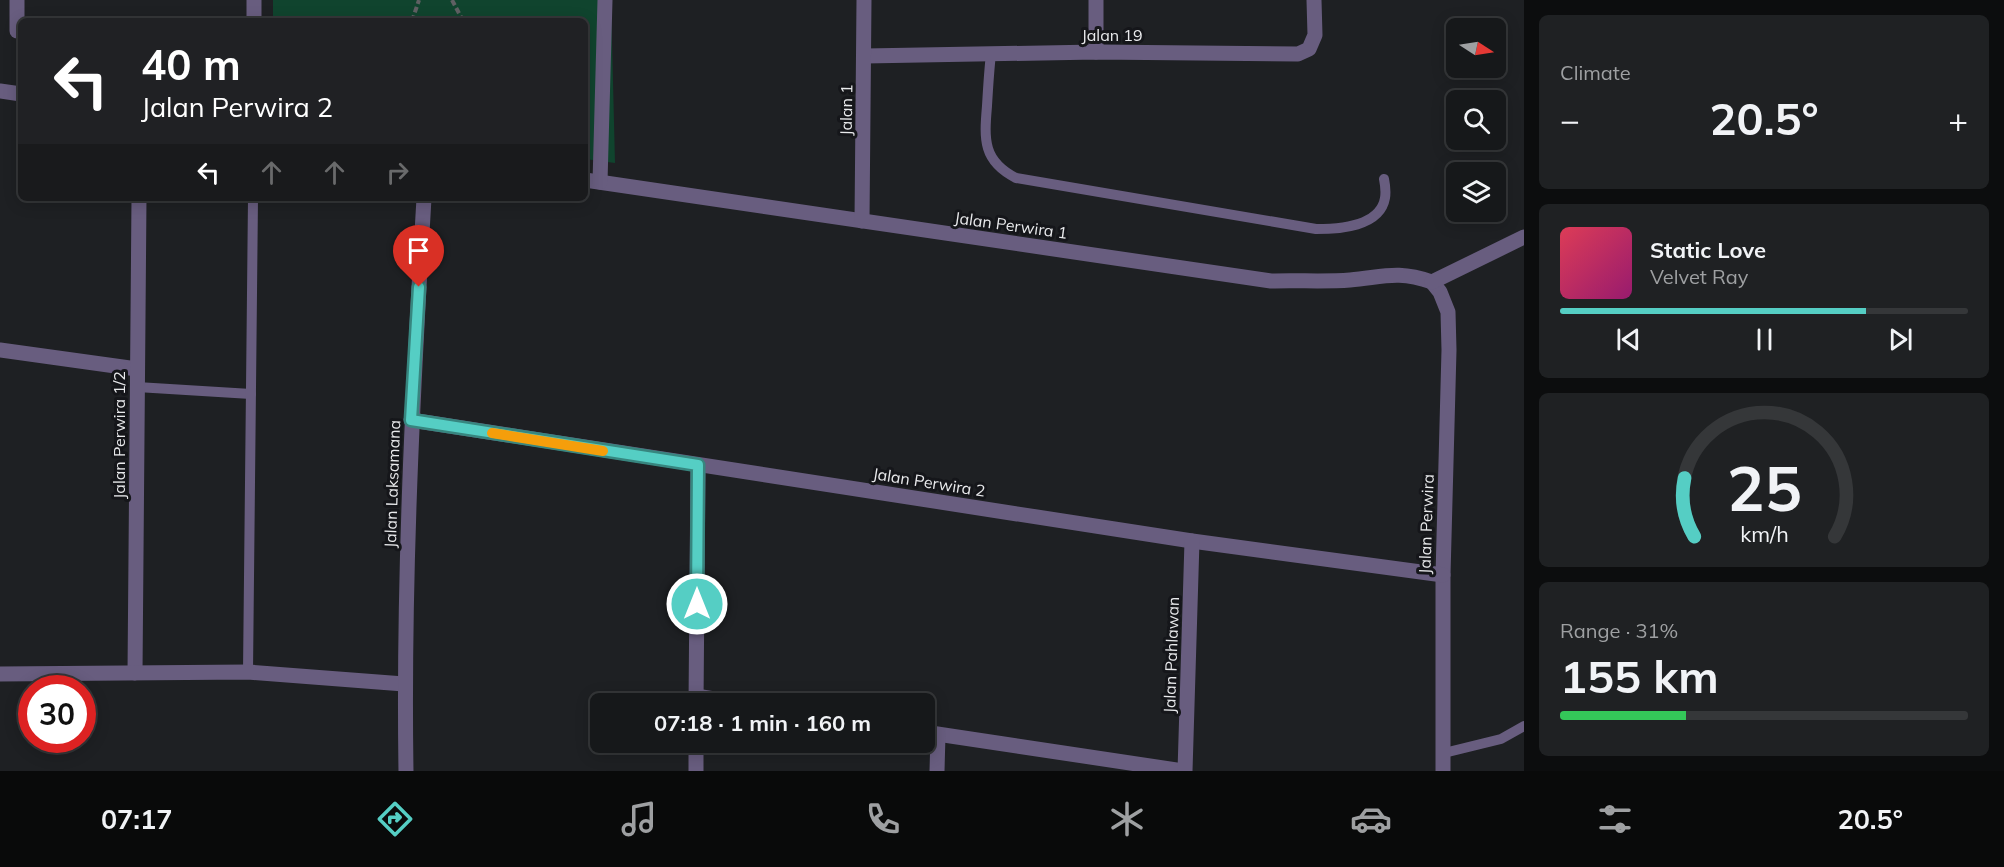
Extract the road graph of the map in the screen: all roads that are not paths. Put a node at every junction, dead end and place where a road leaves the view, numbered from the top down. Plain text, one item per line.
1 (17, 0) edge
2 (254, 0) edge
3 (605, 0) edge
4 (864, 0) edge
5 (1096, 0) edge
6 (1314, 0) edge
7 (254, 18) edge
8 (17, 31) dead end
9 (1096, 52) junction
10 (991, 54) junction
11 (865, 56) junction
12 (0, 91) edge
13 (18, 94) edge
14 (1384, 178) dead end
15 (592, 181) edge
16 (139, 201) edge
17 (253, 201) edge
18 (424, 201) edge
19 (862, 221) junction
20 (1524, 237) edge
21 (1432, 282) junction
22 (0, 350) edge
23 (137, 369) junction
24 (137, 387) junction
25 (251, 394) junction
26 (411, 420) junction
27 (698, 465) junction
28 (1192, 540) junction
29 (1443, 575) junction
30 (248, 672) junction
31 (135, 673) junction
32 (0, 674) edge
33 (404, 684) junction
34 (696, 693) edge
35 (1524, 726) edge
36 (935, 735) edge
37 (696, 753) edge
38 (934, 753) edge
39 (1443, 753) junction
40 (406, 771) edge
41 (696, 771) edge
42 (937, 771) edge
43 (1184, 771) edge
44 (1443, 771) edge

1 - 8 street
2 - 7 street
3 - 15 street
4 - 11 street, Jalan 1
5 - 9 street
6 - 9 street, Jalan 19
9 - 10 street, Jalan 19
10 - 11 street, Jalan 19
10 - 14 lane
11 - 19 street, Jalan 1
12 - 13 street
15 - 19 street, Jalan Perwira 1
16 - 23 street, Jalan Perwira 1/2
17 - 25 lane
18 - 26 street, Jalan Laksamana
19 - 21 street, Jalan Perwira 1
20 - 21 street
21 - 29 street, Jalan Perwira
22 - 23 street
23 - 24 street, Jalan Perwira 1/2
24 - 25 lane
24 - 31 street, Jalan Perwira 1/2
25 - 30 lane
26 - 27 street, Jalan Perwira 2
26 - 33 street, Jalan Laksamana
27 - 28 street, Jalan Perwira 2
27 - 34 street
28 - 29 street, Jalan Perwira 2
28 - 43 street, Jalan Pahlawan
29 - 39 street, Jalan Perwira
30 - 31 street
30 - 33 street
31 - 32 street
33 - 40 street, Jalan Laksamana
35 - 39 lane
36 - 43 street
37 - 41 street
38 - 42 street
39 - 44 street, Jalan Perwira

